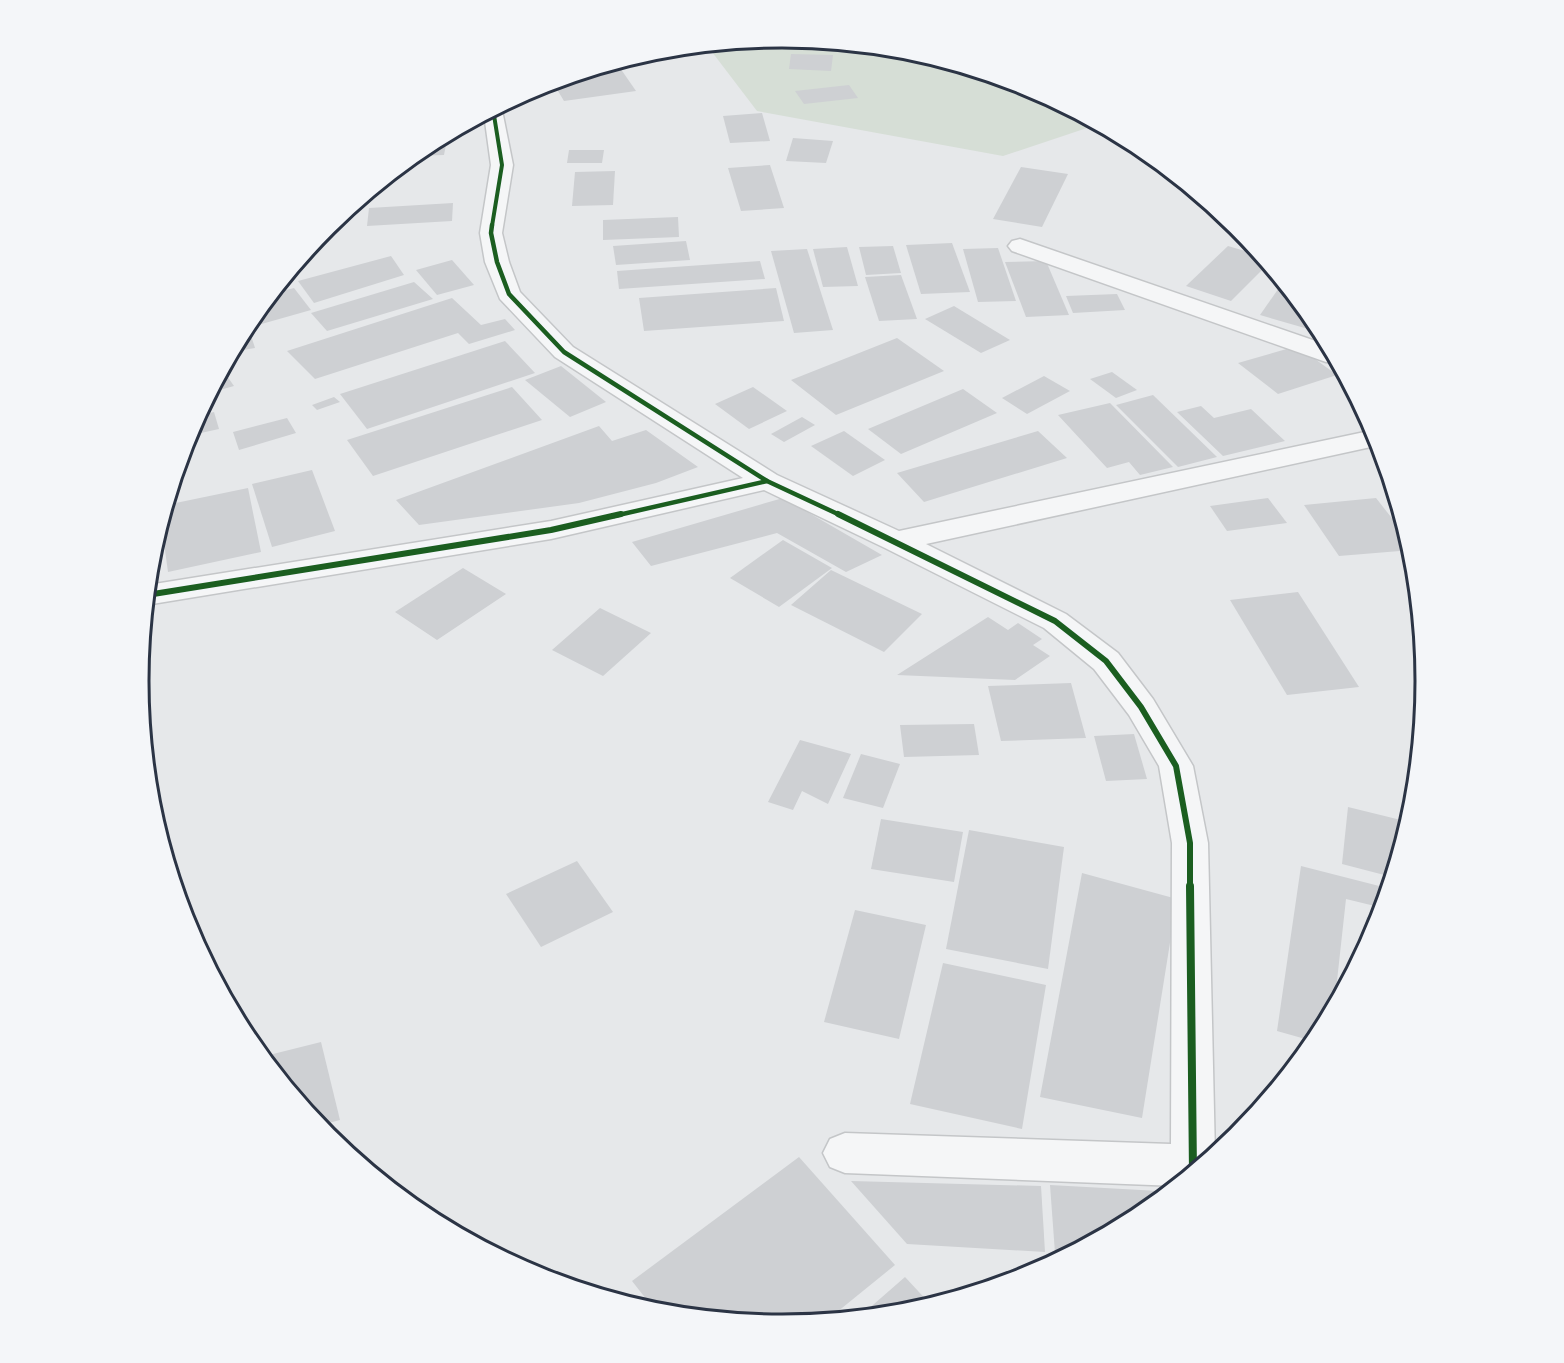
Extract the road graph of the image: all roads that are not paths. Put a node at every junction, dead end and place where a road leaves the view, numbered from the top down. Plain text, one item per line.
1 (494, 117) edge
2 (1020, 246) dead end
3 (1323, 353) edge
4 (1367, 439) edge
5 (767, 481) junction
6 (896, 541) junction
7 (155, 594) edge
8 (845, 1153) dead end
9 (1193, 1164) edge
10 (1187, 1169) edge

1 - 5 street
2 - 3 street
4 - 6 street
5 - 6 street
5 - 7 street
6 - 9 street
8 - 10 street

